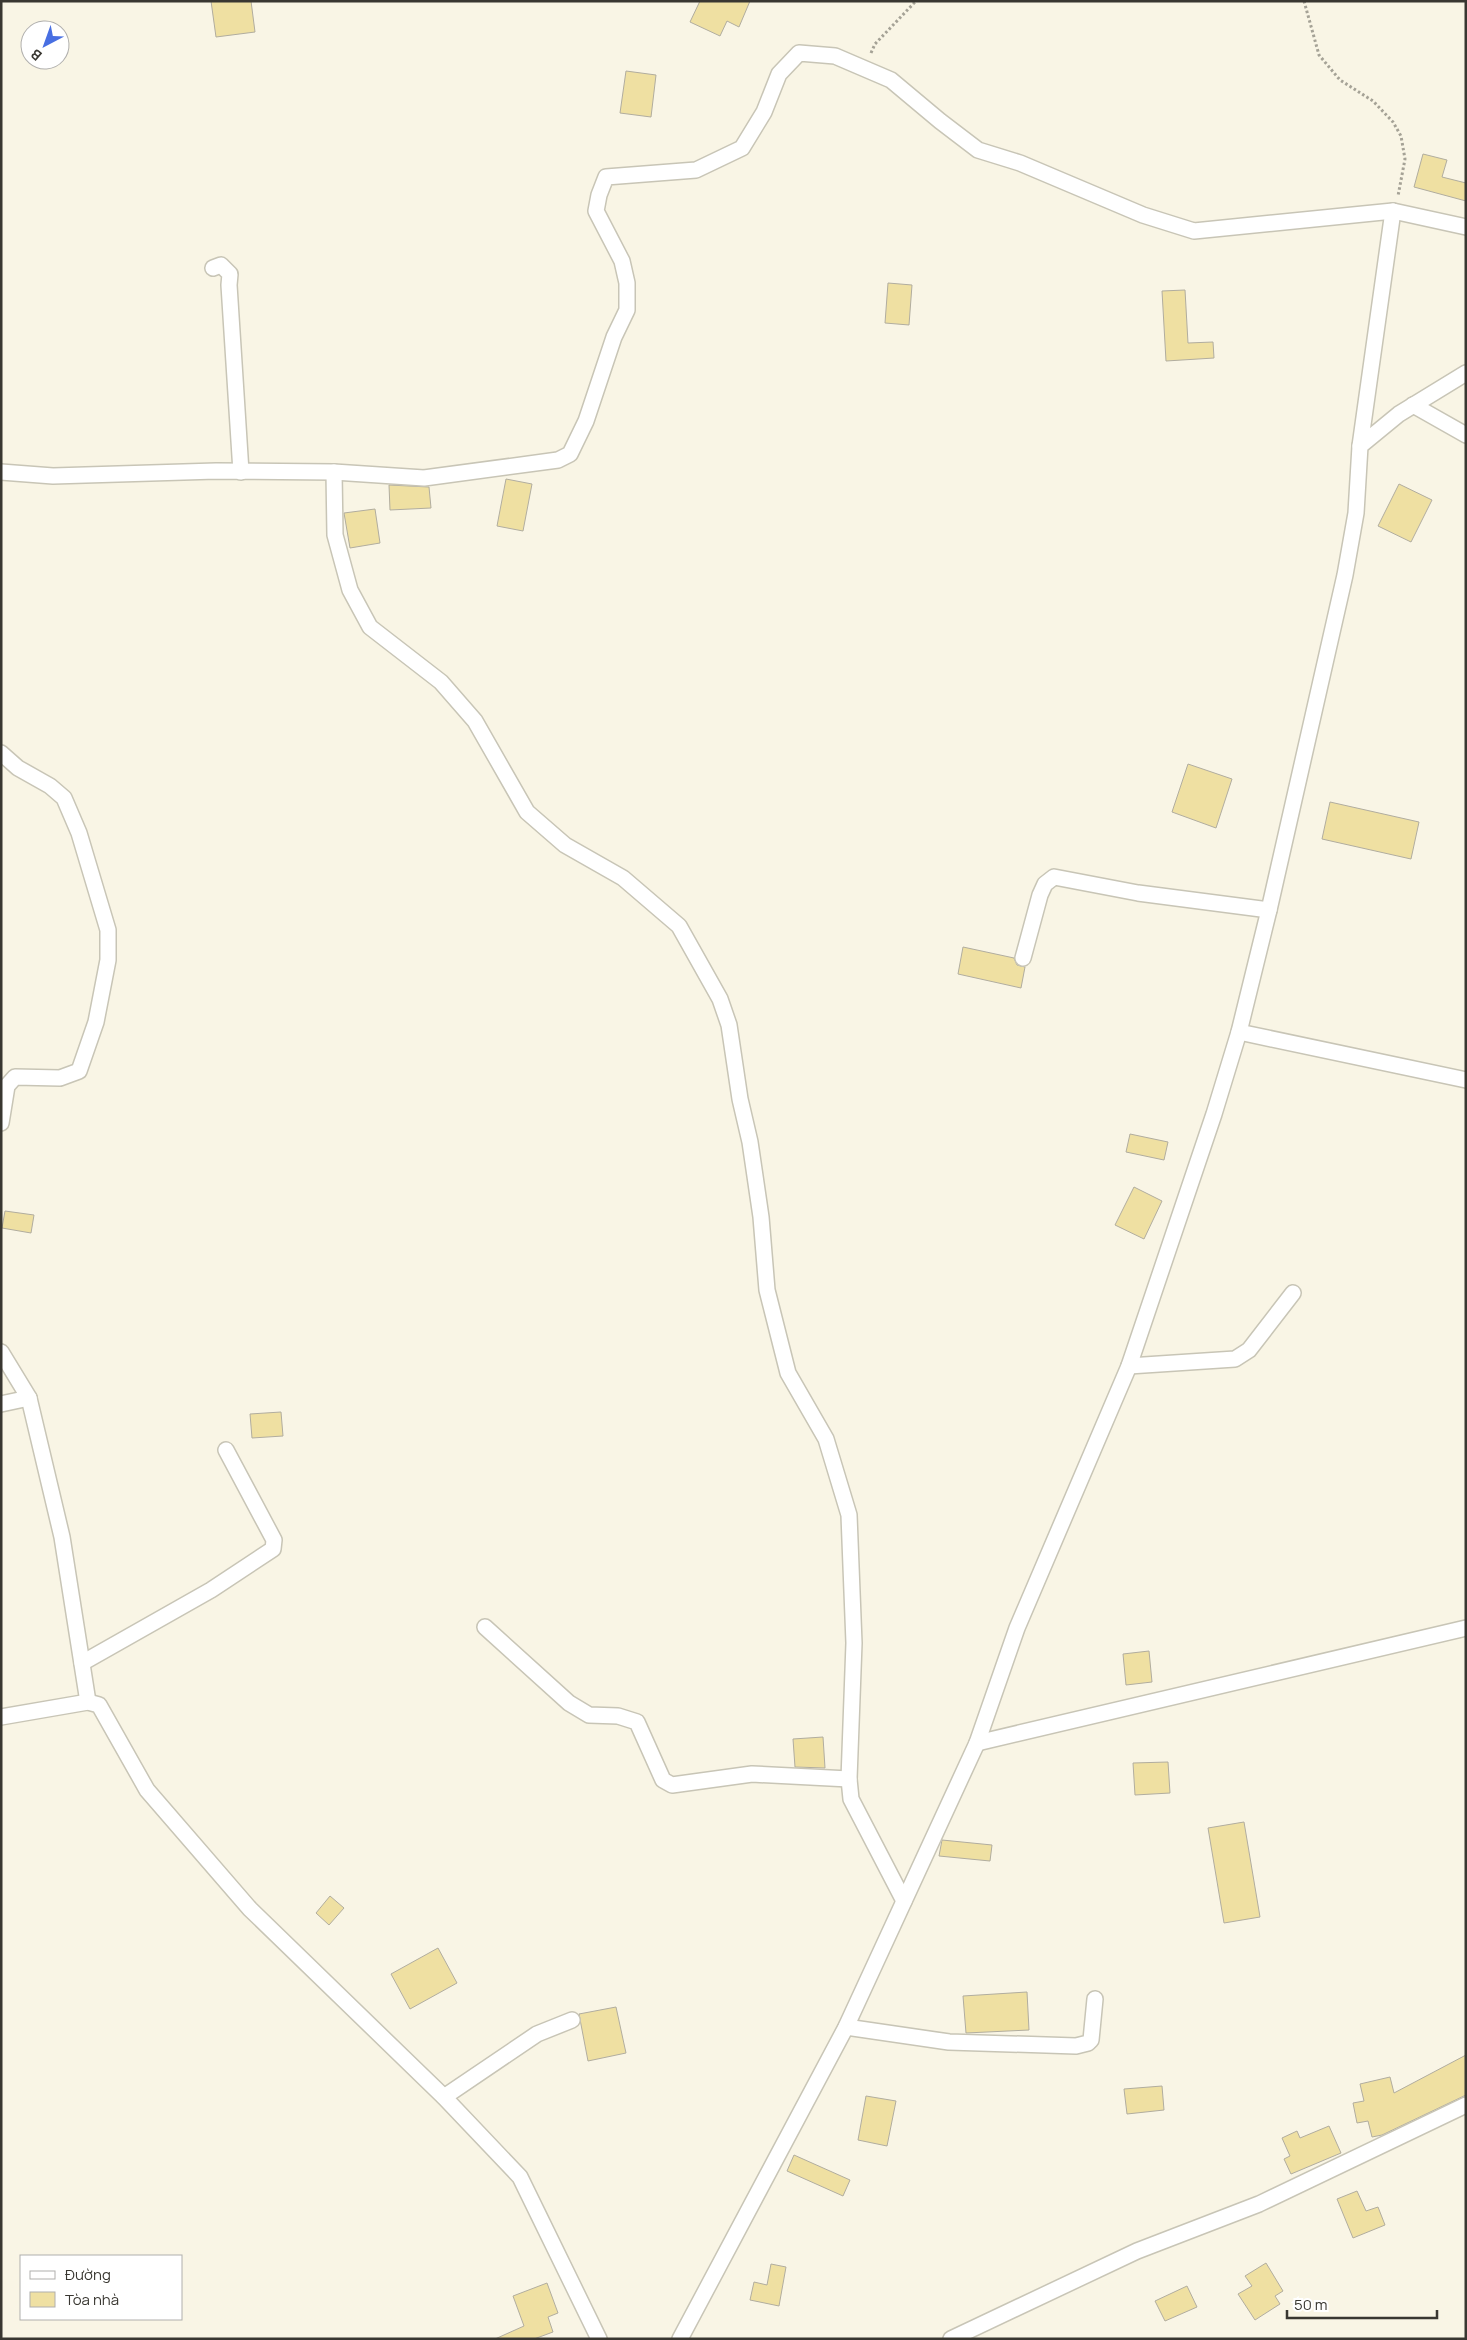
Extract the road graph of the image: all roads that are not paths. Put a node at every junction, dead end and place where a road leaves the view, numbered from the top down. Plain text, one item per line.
1 (1393, 211) junction
2 (1466, 227) edge
3 (213, 268) dead end
4 (1466, 373) edge
5 (1413, 405) junction
6 (1466, 435) edge
7 (1360, 446) junction
8 (1, 472) edge
9 (241, 472) junction
10 (334, 472) junction
11 (1, 753) edge
12 (1269, 910) junction
13 (1023, 958) dead end
14 (1239, 1032) junction
15 (1466, 1080) edge
16 (1, 1123) edge
17 (1294, 1293) dead end
18 (1, 1352) edge
19 (1129, 1366) junction
20 (29, 1398) junction
21 (1, 1404) edge
22 (226, 1450) dead end
23 (485, 1627) dead end
24 (1466, 1628) edge
25 (82, 1663) junction
26 (88, 1702) junction
27 (1, 1717) edge
28 (977, 1743) junction
29 (849, 1779) junction
30 (904, 1901) junction
31 (1095, 1999) dead end
32 (572, 2020) dead end
33 (846, 2027) junction
34 (444, 2096) junction
35 (1466, 2104) edge
36 (599, 2339) edge
37 (680, 2339) edge
38 (951, 2339) edge

1 - 2 street
1 - 7 street
1 - 10 street
3 - 9 street
4 - 5 street
5 - 6 street
5 - 7 street
7 - 12 street
8 - 9 street
9 - 10 street
10 - 29 street
11 - 16 street
12 - 13 street
12 - 14 street
14 - 15 street
14 - 19 street
17 - 19 street
18 - 20 street
19 - 28 street
20 - 21 street
20 - 25 street
22 - 25 street
23 - 29 street
24 - 28 street
25 - 26 street
26 - 27 street
26 - 34 street
28 - 30 street
29 - 30 street
30 - 33 street
31 - 33 street
32 - 34 street
33 - 37 street
34 - 36 street
35 - 38 street

